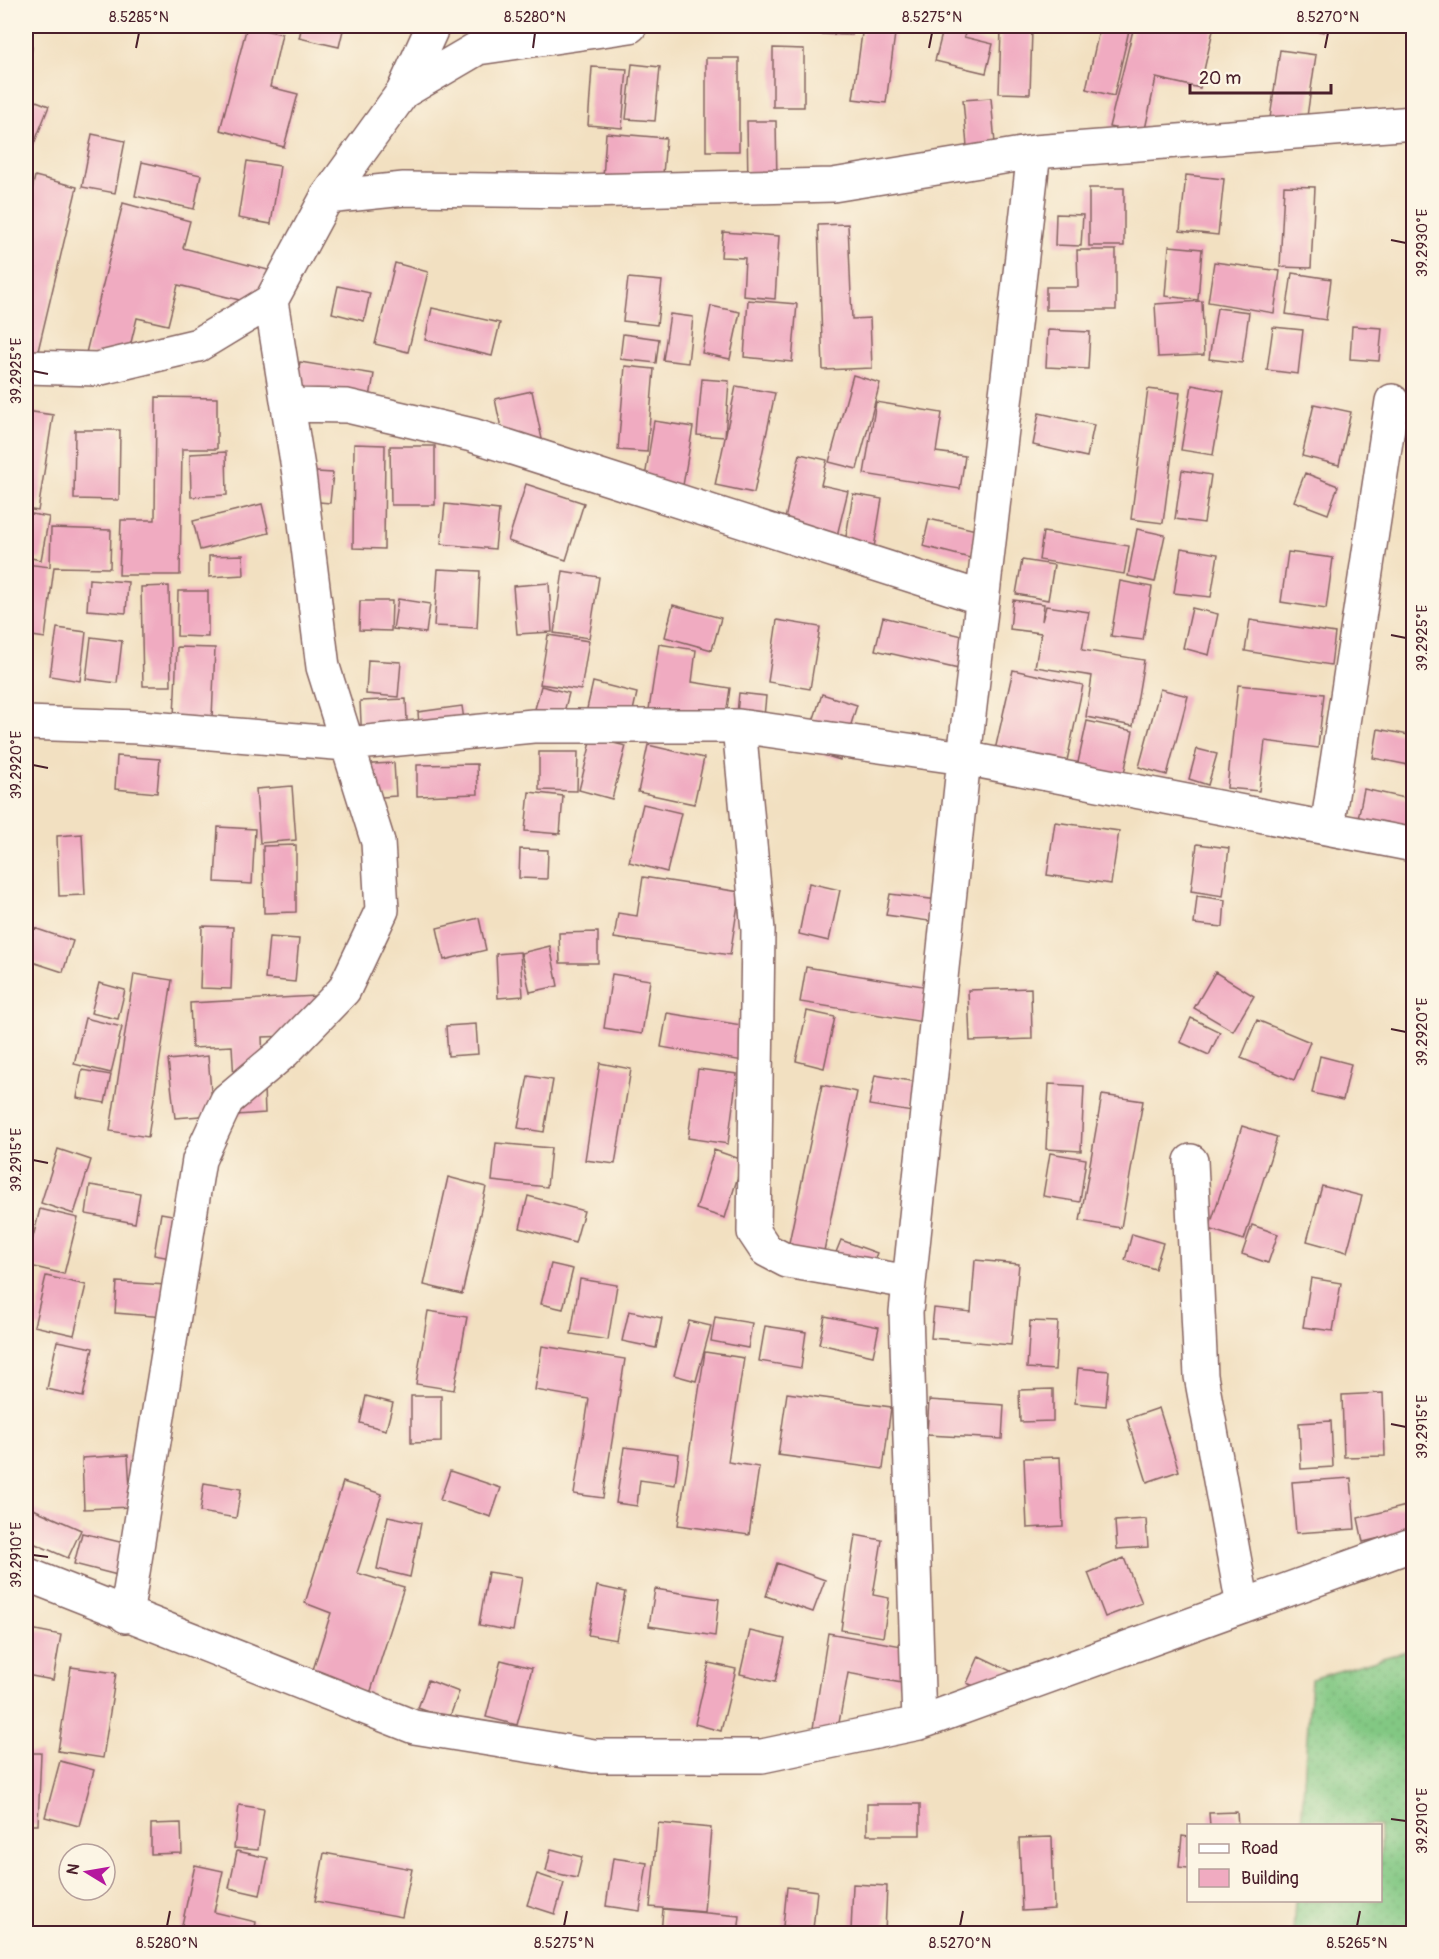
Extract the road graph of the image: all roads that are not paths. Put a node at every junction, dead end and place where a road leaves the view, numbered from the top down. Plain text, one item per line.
1 (433, 26) edge
2 (630, 26) edge
3 (403, 92) junction
4 (1413, 123) edge
5 (1034, 152) junction
6 (327, 197) junction
7 (271, 301) junction
8 (26, 367) edge
9 (1392, 401) dead end
10 (288, 405) junction
11 (982, 598) junction
12 (26, 723) edge
13 (739, 726) junction
14 (347, 744) junction
15 (964, 758) junction
16 (1327, 828) junction
17 (1413, 845) edge
18 (1191, 1161) dead end
19 (909, 1282) junction
20 (1413, 1544) edge
21 (26, 1574) edge
22 (1243, 1606) junction
23 (126, 1616) junction
24 (919, 1723) junction

1 - 3 street
2 - 3 street
3 - 6 street
4 - 5 street
5 - 6 street
5 - 11 street
6 - 7 street
7 - 8 street
7 - 10 street
9 - 16 street
10 - 11 street
10 - 14 street
11 - 15 street
12 - 14 street
13 - 14 street
13 - 15 street
13 - 19 street
14 - 23 street
15 - 16 street
15 - 19 street
16 - 17 street
18 - 22 street
19 - 24 street
20 - 22 street
21 - 23 street
22 - 24 street
23 - 24 street

